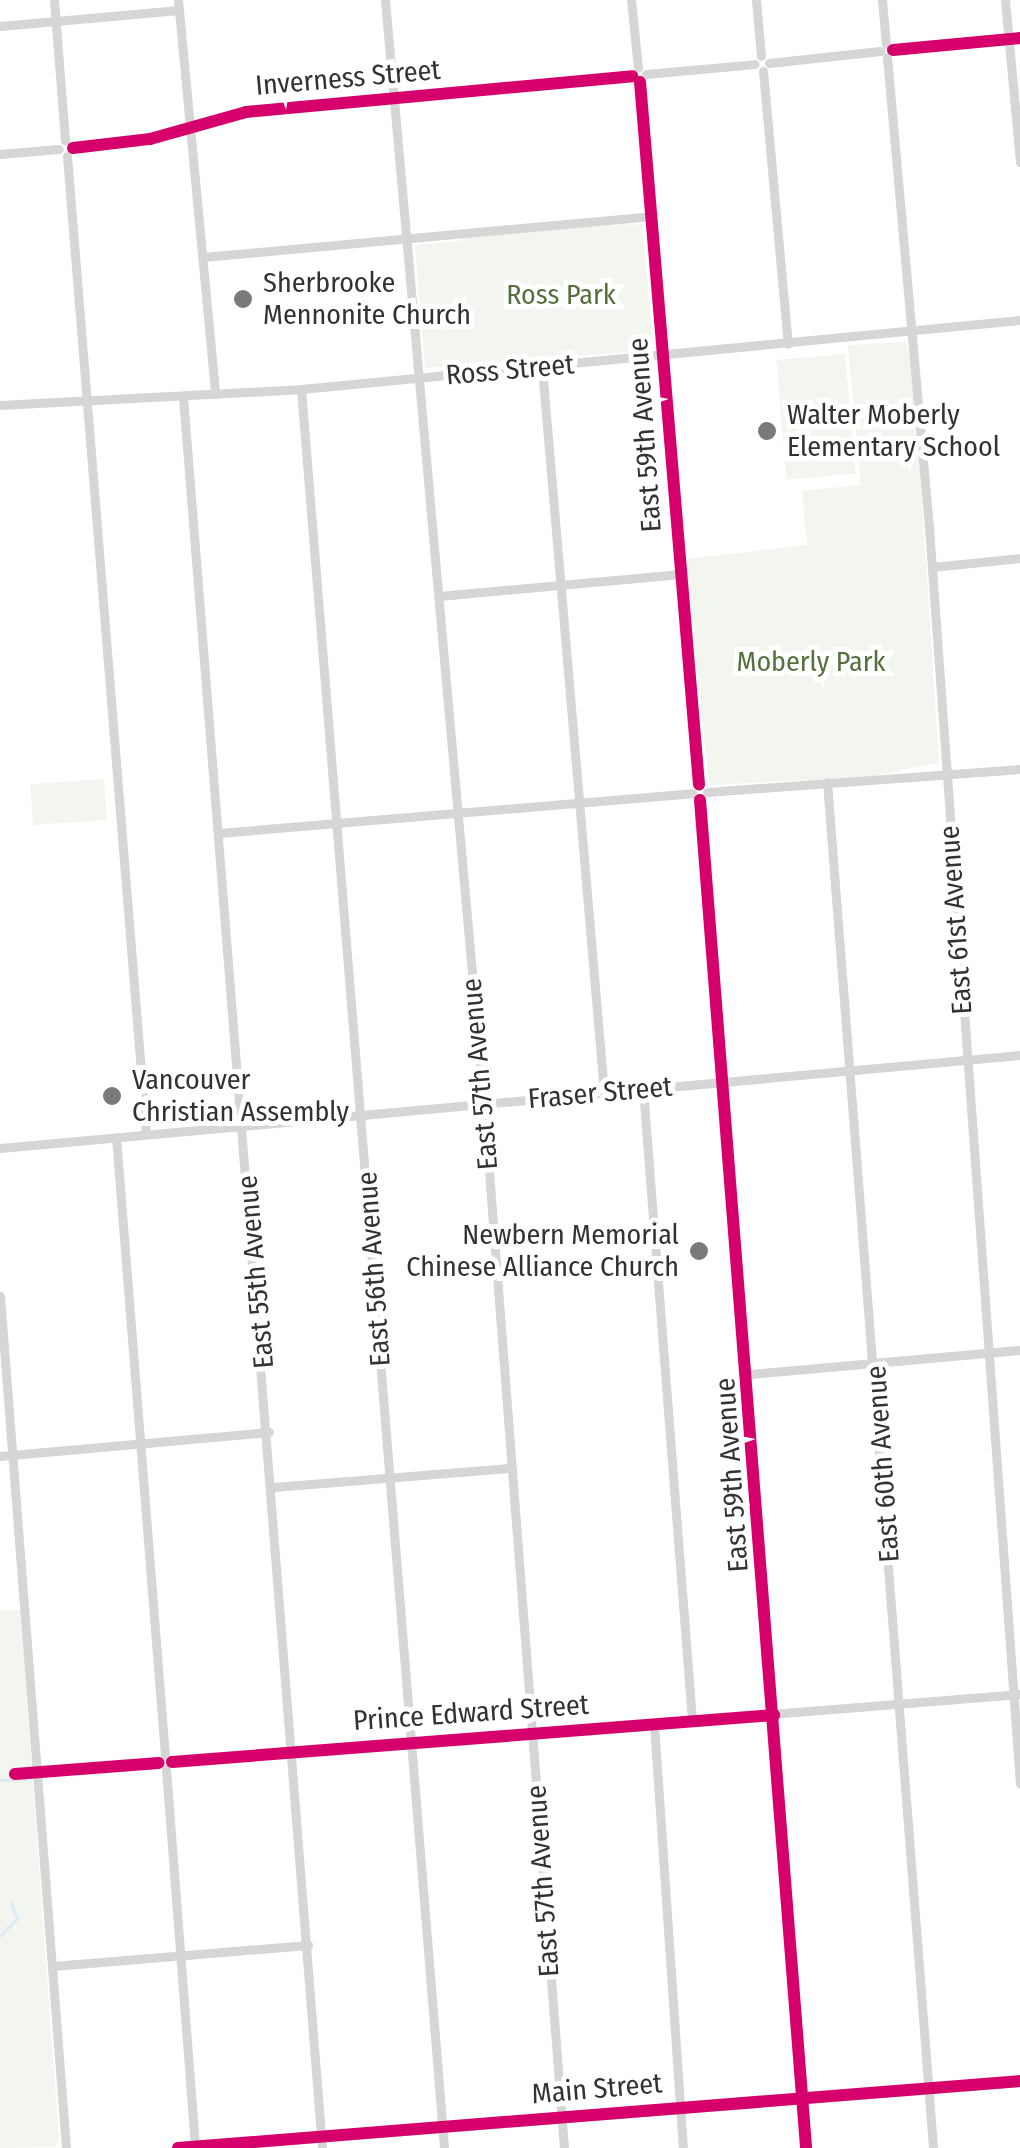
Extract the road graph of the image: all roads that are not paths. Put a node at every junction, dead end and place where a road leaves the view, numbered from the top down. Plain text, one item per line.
1 (54, 0) edge
2 (384, 0) edge
3 (632, 0) edge
4 (756, 0) edge
5 (882, 0) edge
6 (1005, 0) edge
7 (179, 5) edge
8 (56, 21) junction
9 (0, 26) edge
10 (1020, 38) edge
11 (1008, 40) junction
12 (887, 51) junction
13 (762, 64) junction
14 (639, 75) junction
15 (394, 99) junction
16 (190, 128) junction
17 (66, 148) junction
18 (0, 154) edge
19 (1020, 162) edge
20 (652, 216) junction
21 (406, 240) junction
22 (202, 257) junction
23 (1020, 320) edge
24 (912, 332) junction
25 (788, 344) junction
26 (665, 356) junction
27 (542, 368) junction
28 (420, 378) junction
29 (301, 389) junction
30 (215, 394) junction
31 (183, 397) junction
32 (87, 402) junction
33 (0, 405) edge
34 (1020, 558) edge
35 (932, 567) junction
36 (681, 574) junction
37 (562, 585) junction
38 (439, 596) junction
39 (1020, 769) edge
40 (946, 771) junction
41 (828, 782) junction
42 (700, 793) junction
43 (580, 803) junction
44 (458, 814) junction
45 (339, 824) junction
46 (219, 833) junction
47 (1020, 1055) edge
48 (965, 1060) junction
49 (852, 1072) junction
50 (725, 1083) junction
51 (643, 1089) junction
52 (604, 1092) junction
53 (483, 1103) junction
54 (362, 1115) junction
55 (244, 1126) junction
56 (146, 1134) junction
57 (116, 1137) junction
58 (0, 1148) edge
59 (0, 1296) edge
60 (1020, 1350) edge
61 (986, 1352) junction
62 (875, 1362) junction
63 (750, 1374) junction
64 (269, 1432) junction
65 (141, 1443) junction
66 (12, 1455) junction
67 (0, 1456) edge
68 (511, 1468) junction
69 (389, 1478) junction
70 (274, 1487) junction
71 (1016, 1694) edge
72 (901, 1704) junction
73 (774, 1716) junction
74 (692, 1720) junction
75 (654, 1724) junction
76 (532, 1734) junction
77 (412, 1743) junction
78 (294, 1750) junction
79 (166, 1762) junction
80 (39, 1772) junction
81 (1020, 1784) edge
82 (308, 1945) junction
83 (180, 1956) junction
84 (53, 1966) junction
85 (1020, 2081) edge
86 (930, 2088) junction
87 (802, 2099) junction
88 (680, 2108) junction
89 (562, 2117) junction
90 (442, 2126) junction
91 (322, 2142) edge
92 (195, 2147) edge
93 (66, 2148) edge
94 (178, 2148) edge
95 (444, 2148) edge
96 (564, 2148) edge
97 (683, 2148) edge
98 (806, 2148) edge
99 (933, 2148) edge

1 - 8 street
2 - 15 street, East 57th Avenue
3 - 14 street, East 59th Avenue
4 - 13 street
5 - 12 street, East 61st Avenue
6 - 11 street
7 - 8 street
7 - 16 street
8 - 9 street
8 - 17 street
10 - 11 street, Inverness Street
11 - 12 street, Inverness Street
11 - 19 street
12 - 13 street, Inverness Street
12 - 24 street, East 61st Avenue
13 - 14 street, Inverness Street
13 - 25 street
14 - 15 street, Inverness Street
14 - 20 street, East 59th Avenue
15 - 16 street, Inverness Street
15 - 21 street, East 57th Avenue
16 - 17 street, Inverness Street
16 - 22 street
17 - 18 street, Inverness Street
17 - 32 street
20 - 21 street
20 - 26 street, East 59th Avenue
21 - 22 street
21 - 28 street, East 57th Avenue
22 - 30 street
23 - 24 street, Ross Street
24 - 25 street, Ross Street
24 - 35 street, East 61st Avenue
25 - 26 street, Ross Street
26 - 27 street, Ross Street
26 - 36 street, East 59th Avenue
27 - 28 street, Ross Street
27 - 37 street
28 - 29 street, Ross Street
28 - 38 street, East 57th Avenue
29 - 30 street, Ross Street
29 - 45 street, East 56th Avenue
30 - 31 street, Ross Street
31 - 32 street, Ross Street
31 - 46 street, East 55th Avenue
32 - 33 street, Ross Street
32 - 56 street
34 - 35 street
35 - 40 street, East 61st Avenue
36 - 37 street
36 - 42 street, East 59th Avenue
37 - 38 street
37 - 43 street
38 - 44 street, East 57th Avenue
39 - 40 street
40 - 41 street
40 - 48 street, East 61st Avenue
41 - 42 street
41 - 49 street, East 60th Avenue
42 - 43 street
42 - 50 street, East 59th Avenue
43 - 44 street
43 - 52 street
44 - 45 street
44 - 53 street, East 57th Avenue
45 - 46 street
45 - 54 street, East 56th Avenue
46 - 55 street, East 55th Avenue
47 - 48 street, Fraser Street
48 - 49 street, Fraser Street
48 - 61 street, East 61st Avenue
49 - 50 street, Fraser Street
49 - 62 street, East 60th Avenue
50 - 51 street, Fraser Street
50 - 63 street, East 59th Avenue
51 - 52 street, Fraser Street
51 - 74 street
52 - 53 street, Fraser Street
53 - 54 street, Fraser Street
53 - 68 street, East 57th Avenue
54 - 55 street, Fraser Street
54 - 69 street, East 56th Avenue
55 - 56 street, Fraser Street
55 - 64 street, East 55th Avenue
56 - 57 street, Fraser Street
57 - 58 street, Fraser Street
57 - 65 street
59 - 66 street
60 - 61 street
61 - 62 street
61 - 71 street, East 61st Avenue
62 - 63 street
62 - 72 street, East 60th Avenue
63 - 73 street, East 59th Avenue
64 - 65 street
64 - 70 street, East 55th Avenue
65 - 66 street
65 - 79 street
66 - 67 street
66 - 80 street
68 - 69 street
68 - 76 street, East 57th Avenue
69 - 70 street
69 - 77 street, East 56th Avenue
70 - 78 street, East 55th Avenue
71 - 72 street, Prince Edward Street
71 - 81 street, East 61st Avenue
72 - 73 street, Prince Edward Street
72 - 86 street, East 60th Avenue
73 - 74 street, Prince Edward Street
73 - 87 street, East 59th Avenue
74 - 75 street, Prince Edward Street
75 - 76 street, Prince Edward Street
75 - 88 street
76 - 77 street, Prince Edward Street
76 - 89 street, East 57th Avenue
77 - 78 street, Prince Edward Street
77 - 90 street, East 56th Avenue
78 - 79 street, Prince Edward Street
78 - 82 street, East 55th Avenue
79 - 80 street, Prince Edward Street
79 - 83 street
80 - 84 street
82 - 83 street
82 - 91 street, East 55th Avenue
83 - 84 street
83 - 92 street
84 - 93 street
85 - 86 main road, Main Street
86 - 87 main road, Main Street
86 - 99 street, East 60th Avenue
87 - 88 main road, Main Street
87 - 98 street, East 59th Avenue
88 - 89 main road, Main Street
88 - 97 street
89 - 90 main road, Main Street
89 - 96 street, East 57th Avenue
90 - 91 main road, Main Street
90 - 95 street, East 56th Avenue
91 - 92 main road, Main Street
92 - 94 main road, Main Street

